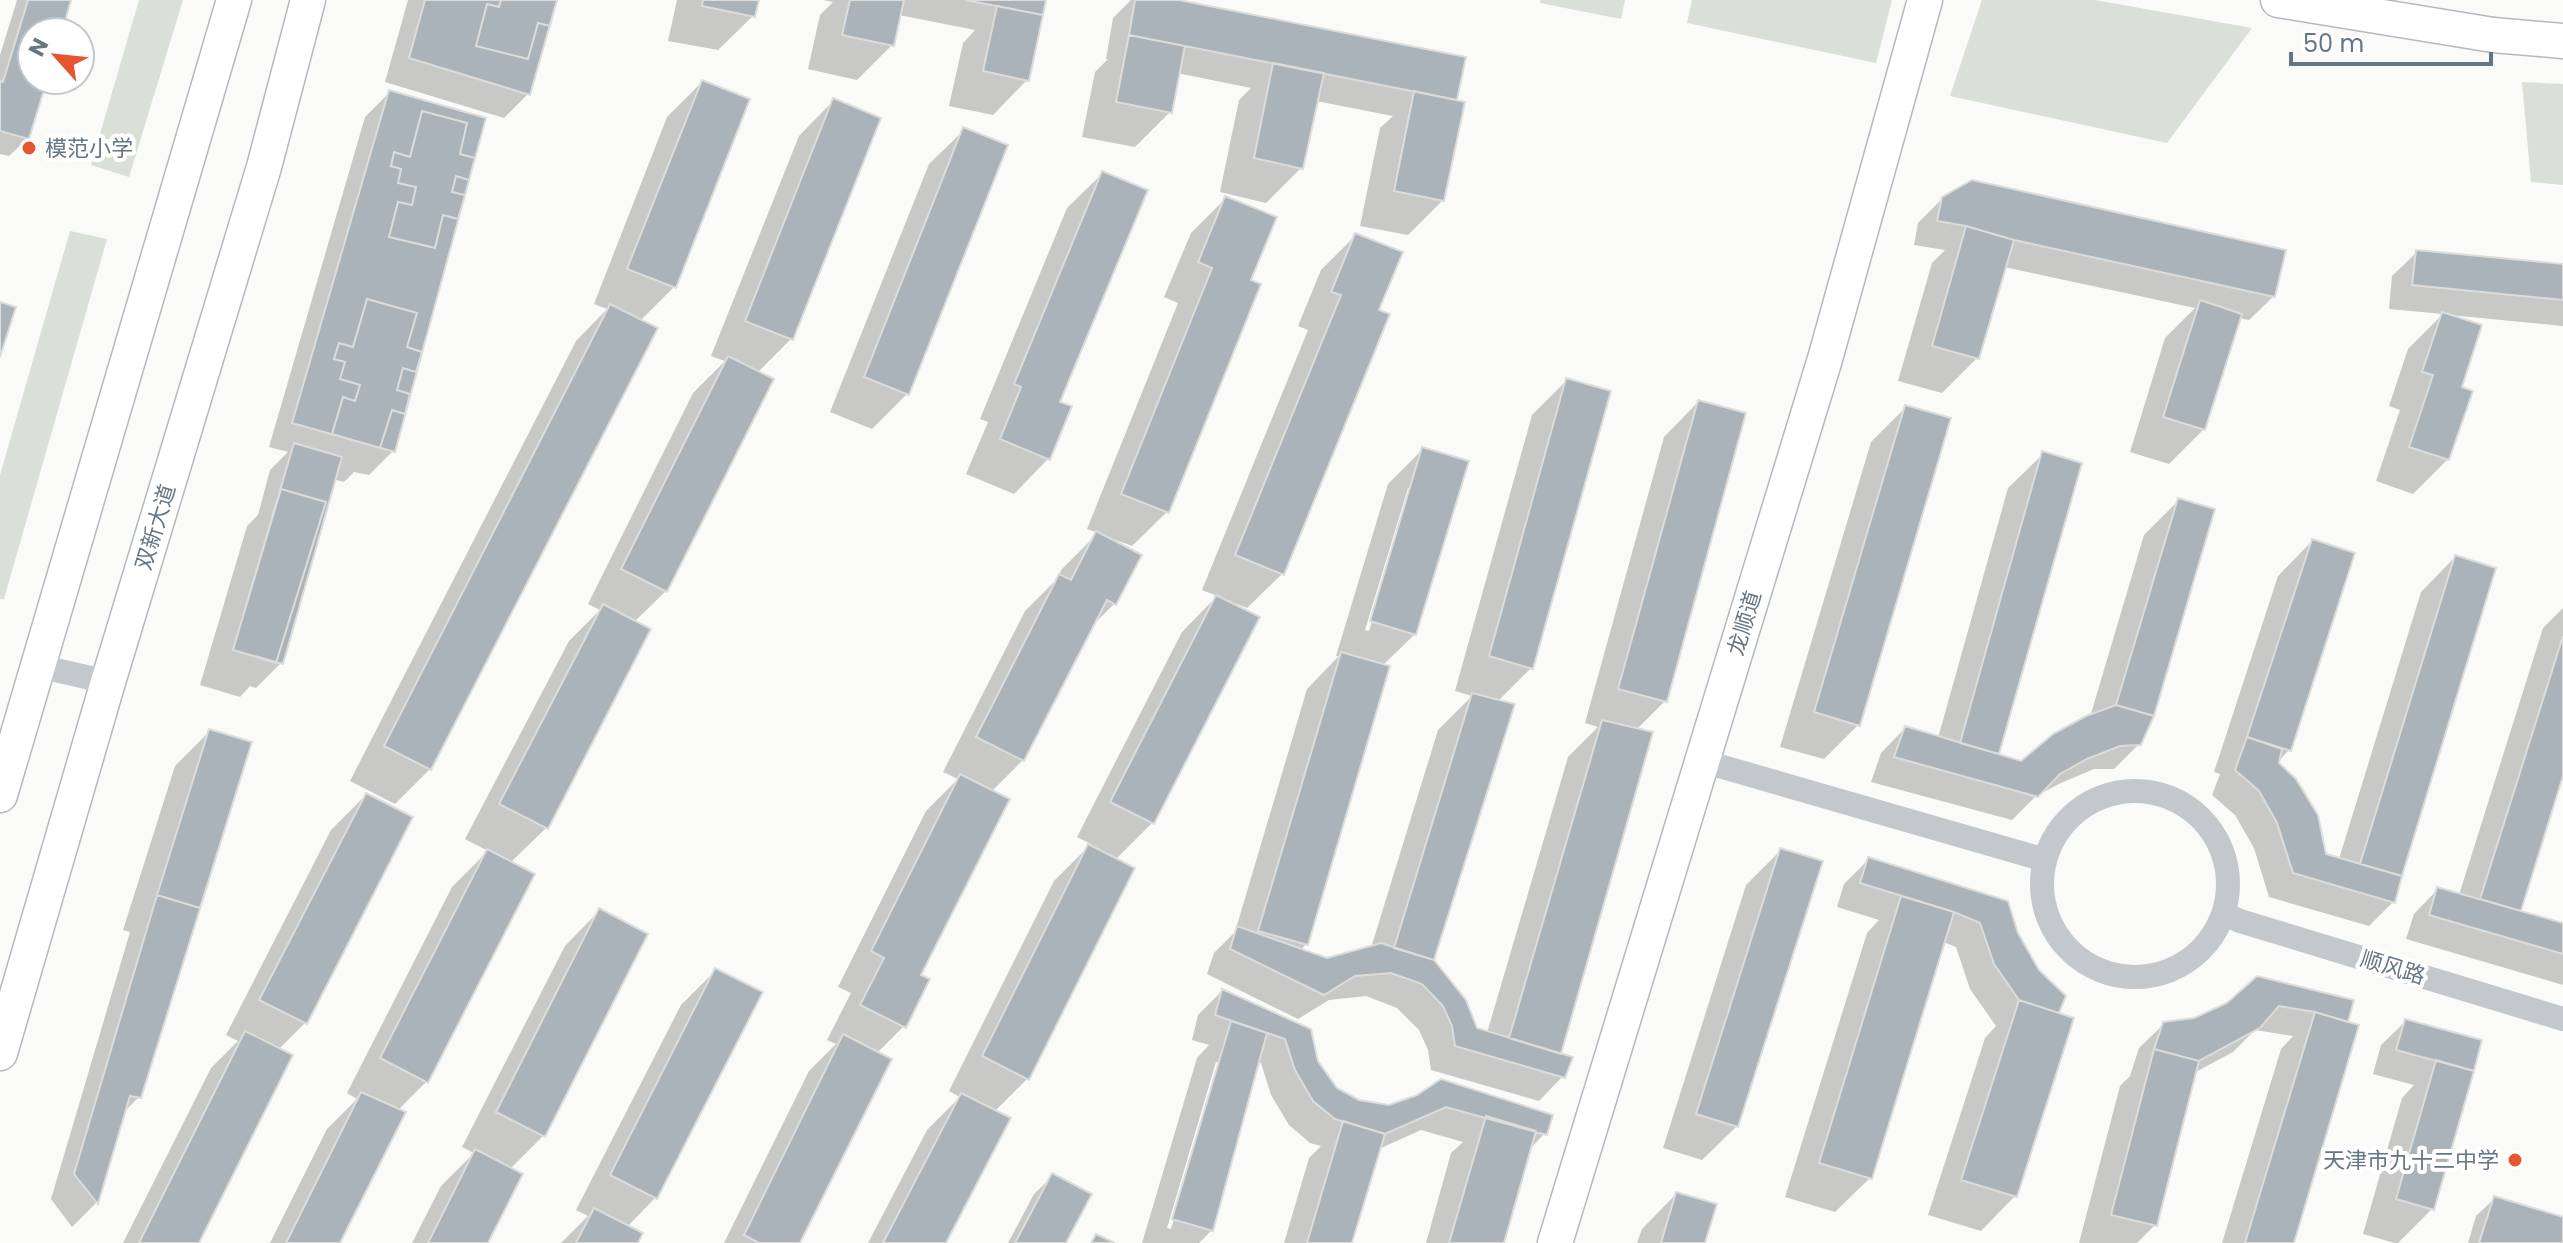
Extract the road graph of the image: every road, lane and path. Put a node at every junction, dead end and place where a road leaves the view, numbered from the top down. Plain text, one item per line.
1 (234, 0) edge
2 (308, 0) edge
3 (1925, 0) edge
4 (2278, 0) edge
5 (2563, 41) edge
6 (38, 666) junction
7 (108, 682) junction
8 (1702, 761) junction
9 (0, 795) edge
10 (2045, 860) junction
11 (2224, 914) junction
12 (2563, 1019) edge
13 (0, 1053) edge
14 (1555, 1243) edge

1 - 6 main road
2 - 7 main road, 双新大道
3 - 8 main road, 龙顺道
4 - 5 main road
6 - 7 street
6 - 9 main road
7 - 13 main road, 双新大道
8 - 10 street
8 - 14 main road, 龙顺道
10 - 11 street
10 - 11 street
11 - 12 street, 顺风路

